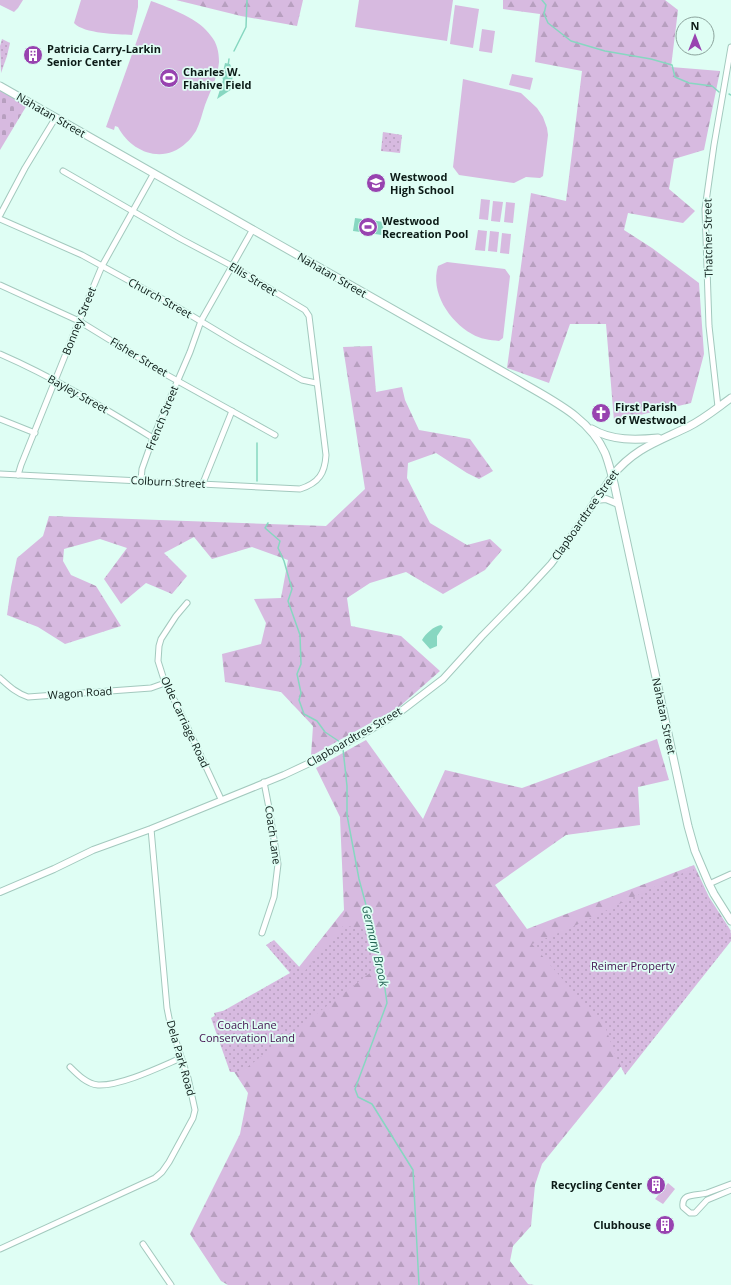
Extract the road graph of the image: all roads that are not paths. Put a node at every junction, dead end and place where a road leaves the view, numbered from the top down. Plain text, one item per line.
1 (731, 47) edge
2 (0, 86) edge
3 (56, 117) junction
4 (63, 171) dead end
5 (154, 173) junction
6 (132, 211) junction
7 (0, 215) edge
8 (0, 219) edge
9 (253, 229) junction
10 (102, 266) junction
11 (232, 266) junction
12 (0, 285) edge
13 (79, 321) junction
14 (201, 321) junction
15 (0, 354) edge
16 (177, 380) junction
17 (55, 381) junction
18 (316, 383) junction
19 (731, 398) edge
20 (718, 407) junction
21 (232, 411) junction
22 (0, 419) edge
23 (587, 426) junction
24 (35, 432) junction
25 (275, 435) dead end
26 (153, 438) junction
27 (663, 438) junction
28 (325, 465) joint
29 (0, 474) edge
30 (18, 475) junction
31 (612, 476) junction
32 (141, 480) junction
33 (203, 483) junction
34 (595, 500) junction
35 (618, 504) junction
36 (187, 603) dead end
37 (0, 678) edge
38 (165, 683) junction
39 (264, 782) junction
40 (222, 799) junction
41 (151, 829) junction
42 (731, 874) edge
43 (709, 884) junction
44 (0, 892) edge
45 (731, 921) edge
46 (262, 933) dead end
47 (181, 1058) junction
48 (70, 1067) dead end
49 (731, 1184) edge
50 (731, 1190) edge
51 (143, 1244) dead end
52 (0, 1249) edge
53 (171, 1285) edge

1 - 20 street, Thatcher Street
2 - 3 main road, Nahatan Street
3 - 5 main road, Nahatan Street
3 - 7 street
4 - 6 street, Ellis Street
5 - 6 street, Bonney Street
5 - 9 main road, Nahatan Street
6 - 10 street, Bonney Street
6 - 11 street, Ellis Street
8 - 10 street, Church Street
9 - 11 street, French Street
9 - 23 main road, Nahatan Street
10 - 13 street, Bonney Street
10 - 14 street, Church Street
11 - 14 street, French Street
11 - 18 street, Ellis Street
12 - 13 street, Fisher Street
13 - 16 street, Fisher Street
13 - 17 street, Bonney Street
14 - 16 street, French Street
14 - 18 street, Church Street
15 - 17 street, Bayley Street
16 - 21 street, Fisher Street
16 - 26 street, French Street
17 - 24 street, Bonney Street
17 - 26 street, Bayley Street
18 - 28 street, Ellis Street
19 - 20 main road, Clapboardtree Street
20 - 27 main road, Clapboardtree Street
21 - 25 street, Fisher Street
21 - 33 street
22 - 24 street
23 - 27 main road, Clapboardtree Street
23 - 31 main road, Nahatan Street
24 - 30 street, Bonney Street
26 - 32 street, French Street
27 - 31 main road, Clapboardtree Street
28 - 33 street, Colburn Street
29 - 30 street, Colburn Street
30 - 32 street, Colburn Street
31 - 34 street, Clapboardtree Street
31 - 35 main road, Nahatan Street
32 - 33 street, Colburn Street
34 - 35 street
34 - 39 street, Clapboardtree Street
35 - 43 main road, Nahatan Street
36 - 38 street, Olde Carriage Road
37 - 38 street, Wagon Road
38 - 40 street, Olde Carriage Road
39 - 40 street, Clapboardtree Street
39 - 46 street, Coach Lane
40 - 41 street, Clapboardtree Street
41 - 44 street, Clapboardtree Street
41 - 47 street, Dela Park Road
42 - 43 street
43 - 45 main road, Nahatan Street
47 - 48 street
47 - 52 street, Dela Park Road
49 - 50 street
51 - 53 street

